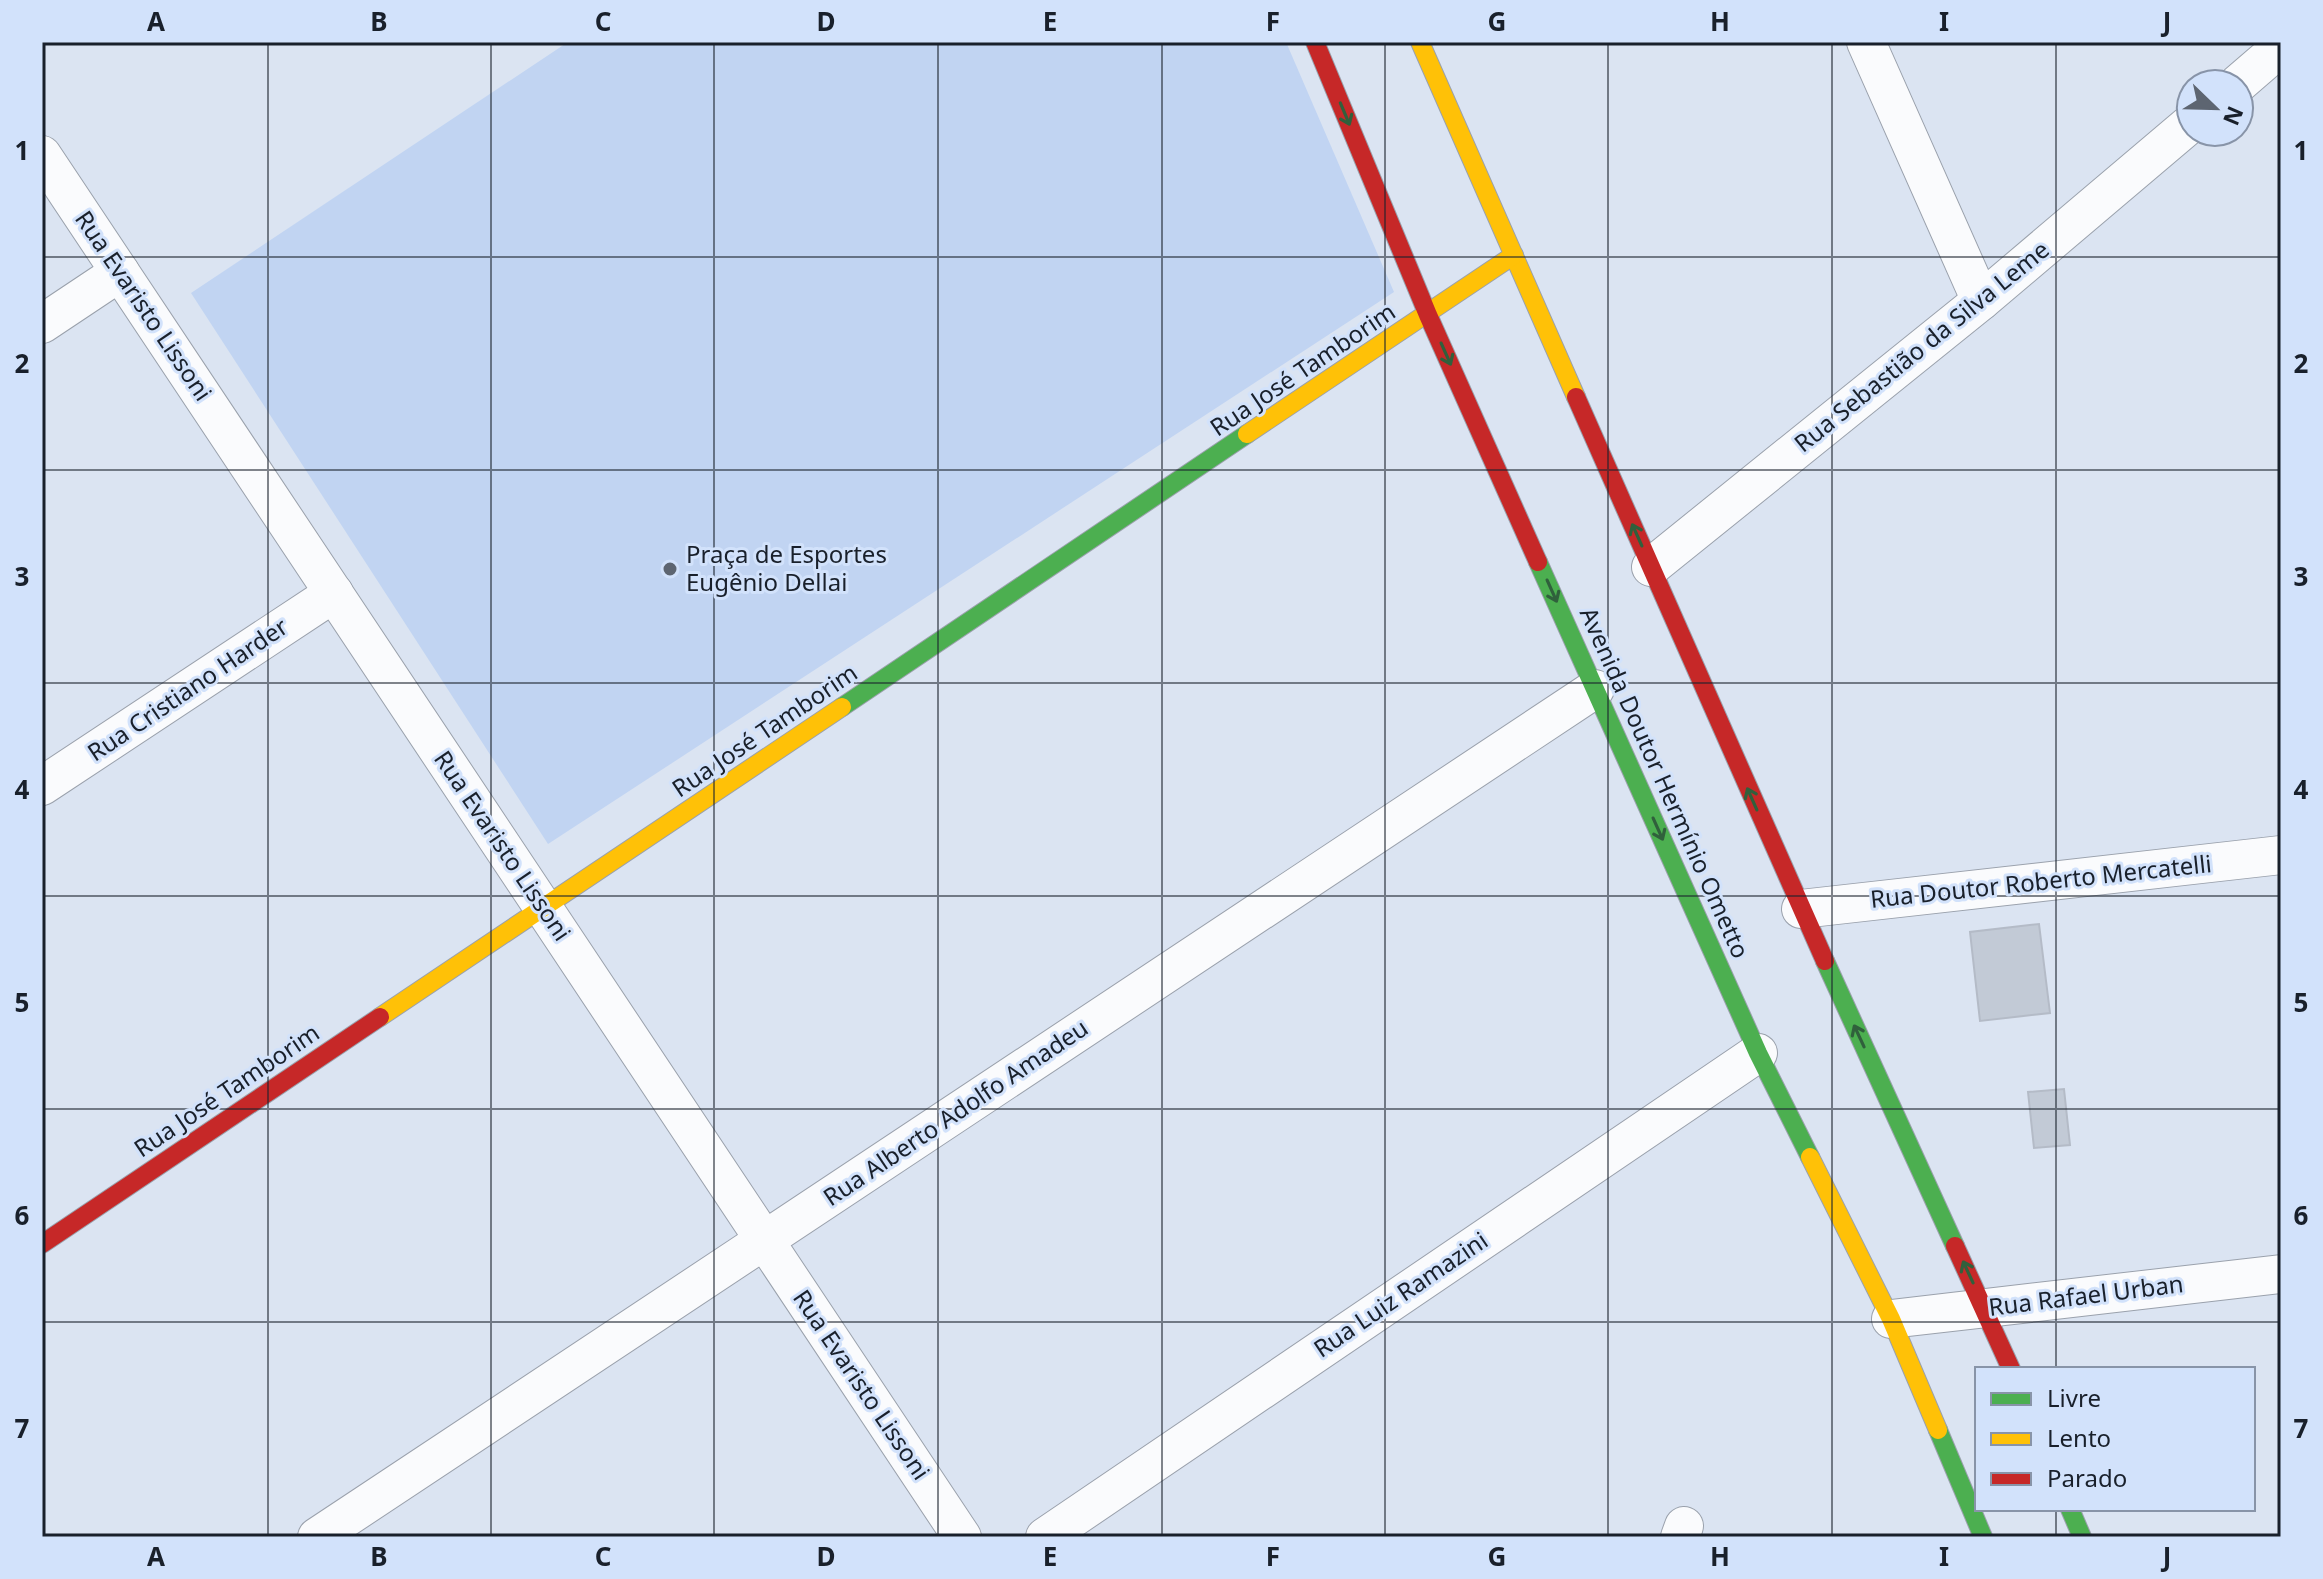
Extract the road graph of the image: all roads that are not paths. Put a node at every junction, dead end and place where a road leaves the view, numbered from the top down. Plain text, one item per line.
1 (1315, 42) edge
2 (1420, 42) edge
3 (1866, 42) edge
4 (2281, 47) edge
5 (2255, 69) edge
6 (2175, 137) edge
7 (42, 155) edge
8 (1514, 255) junction
9 (120, 272) junction
10 (1981, 301) junction
11 (1428, 315) junction
12 (42, 324) edge
13 (1651, 567) junction
14 (334, 593) junction
15 (1595, 689) junction
16 (42, 786) edge
17 (2281, 855) edge
18 (543, 908) junction
19 (1801, 909) junction
20 (1758, 1053) junction
21 (764, 1240) junction
22 (42, 1244) edge
23 (2281, 1274) edge
24 (1985, 1308) junction
25 (1891, 1319) junction
26 (2010, 1367) edge
27 (2071, 1511) edge
28 (317, 1537) edge
29 (962, 1537) edge
30 (1045, 1537) edge
31 (1983, 1537) edge
32 (2082, 1537) edge

1 -> 11 main road, Avenida Doutor Hermínio Ometto
2 - 8 main road
3 - 10 street
4 - 5 street
6 - 10 street, Rua Sebastião da Silva Leme
7 - 9 street, Rua Evaristo Lissoni
8 - 11 main road, Rua José Tamborim
13 -> 8 main road
9 - 12 street
9 - 14 street, Rua Evaristo Lissoni
10 - 13 street, Rua Sebastião da Silva Leme
11 -> 15 main road, Avenida Doutor Hermínio Ometto
11 - 18 main road, Rua José Tamborim
19 -> 13 main road
14 - 16 street, Rua Cristiano Harder
14 - 18 street, Rua Evaristo Lissoni
15 -> 20 main road, Avenida Doutor Hermínio Ometto
15 - 21 street, Rua Alberto Adolfo Amadeu
17 - 19 street, Rua Doutor Roberto Mercatelli
18 - 21 street, Rua Evaristo Lissoni
18 - 22 main road, Rua José Tamborim
24 -> 19 main road
20 - 25 main road, Avenida Doutor Hermínio Ometto
20 - 30 street, Rua Luiz Ramazini
21 - 28 street, Rua Alberto Adolfo Amadeu
21 - 29 street, Rua Evaristo Lissoni
23 - 24 street, Rua Rafael Urban
24 - 25 street, Rua Rafael Urban
24 - 26 main road
25 - 31 main road, Avenida Doutor Hermínio Ometto
27 - 32 main road

